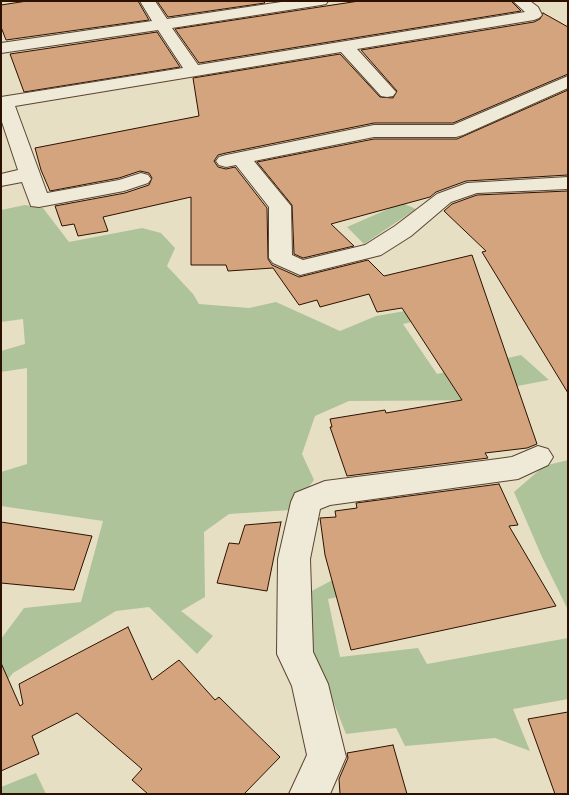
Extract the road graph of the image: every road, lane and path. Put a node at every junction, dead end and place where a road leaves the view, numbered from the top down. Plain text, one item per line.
1 (147, 1) edge
2 (321, 1) edge
3 (520, 1) edge
4 (162, 24) junction
5 (2, 47) edge
6 (346, 47) junction
7 (194, 72) junction
8 (568, 81) edge
9 (387, 92) dead end
10 (3, 103) edge
11 (30, 174) junction
12 (1, 180) edge
13 (133, 182) dead end
14 (568, 183) edge
15 (538, 457) dead end
16 (309, 794) edge

1 - 4 street
2 - 4 street
3 - 6 street
4 - 5 street
4 - 7 street
6 - 7 street
6 - 9 street
7 - 10 street
8 - 14 street
10 - 11 street
11 - 12 street
11 - 13 street
15 - 16 street

